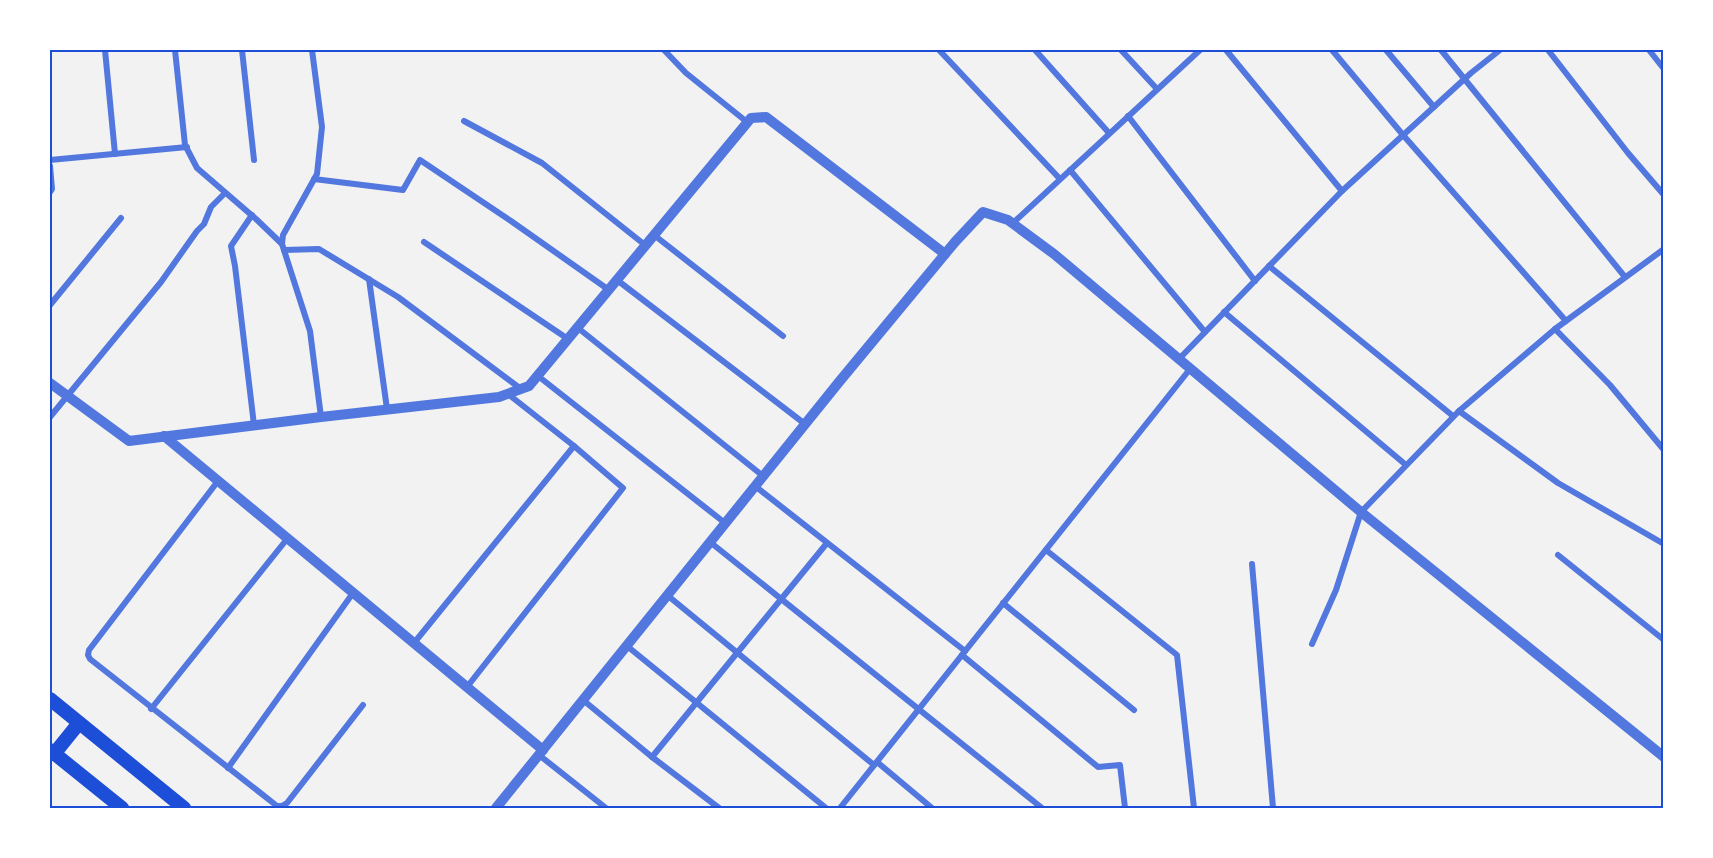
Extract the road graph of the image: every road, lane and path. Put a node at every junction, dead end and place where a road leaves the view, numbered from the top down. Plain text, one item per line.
1 (105, 50) edge
2 (175, 50) edge
3 (242, 50) edge
4 (312, 50) edge
5 (664, 50) edge
6 (939, 50) edge
7 (1035, 50) edge
8 (1121, 50) edge
9 (1200, 50) edge
10 (1226, 50) edge
11 (1332, 50) edge
12 (1386, 50) edge
13 (1441, 50) edge
14 (1500, 50) edge
15 (1548, 50) edge
16 (1649, 50) edge
17 (1664, 69) edge
18 (1465, 80) junction
19 (1157, 89) junction
20 (1434, 107) junction
21 (1128, 116) junction
22 (464, 121) dead end
23 (747, 122) junction
24 (1109, 133) junction
25 (1403, 135) junction
26 (187, 147) junction
27 (115, 154) junction
28 (50, 160) edge
29 (254, 160) dead end
30 (50, 166) edge
31 (1070, 170) junction
32 (314, 179) junction
33 (1060, 179) junction
34 (1342, 191) junction
35 (50, 192) edge
36 (225, 193) junction
37 (1664, 195) edge
38 (252, 215) junction
39 (121, 218) dead end
40 (1013, 223) junction
41 (654, 235) junction
42 (424, 242) dead end
43 (645, 245) junction
44 (283, 247) junction
45 (1662, 252) edge
46 (945, 254) junction
47 (1269, 266) junction
48 (1625, 277) junction
49 (369, 279) junction
50 (617, 280) junction
51 (1255, 281) junction
52 (609, 290) junction
53 (50, 305) edge
54 (1224, 312) junction
55 (1566, 321) junction
56 (578, 328) junction
57 (1555, 329) junction
58 (1205, 332) junction
59 (783, 336) dead end
60 (568, 339) junction
61 (1179, 359) junction
62 (1190, 369) junction
63 (538, 376) junction
64 (50, 383) edge
65 (522, 389) junction
66 (508, 394) junction
67 (66, 395) junction
68 (387, 409) junction
69 (1459, 411) junction
70 (1453, 416) junction
71 (50, 417) edge
72 (321, 417) junction
73 (805, 424) junction
74 (254, 425) junction
75 (164, 436) junction
76 (574, 446) junction
77 (1664, 450) edge
78 (1406, 465) junction
79 (763, 476) junction
80 (218, 482) junction
81 (755, 486) junction
82 (1361, 512) junction
83 (725, 523) junction
84 (287, 539) junction
85 (710, 542) junction
86 (827, 543) junction
87 (1664, 544) edge
88 (1046, 550) junction
89 (1558, 555) dead end
90 (1252, 564) dead end
91 (353, 593) junction
92 (667, 595) junction
93 (781, 599) junction
94 (1003, 603) junction
95 (1664, 640) edge
96 (414, 644) junction
97 (1312, 644) dead end
98 (627, 646) junction
99 (737, 652) junction
100 (964, 653) junction
101 (467, 687) junction
102 (50, 699) edge
103 (583, 700) junction
104 (696, 702) junction
105 (363, 705) dead end
106 (151, 709) junction
107 (918, 710) junction
108 (1134, 710) dead end
109 (79, 723) junction
110 (52, 752) edge
111 (541, 753) junction
112 (652, 757) junction
113 (1664, 757) edge
114 (876, 763) junction
115 (228, 768) junction
116 (122, 808) edge
117 (184, 808) edge
118 (499, 808) edge
119 (606, 808) edge
120 (719, 808) edge
121 (826, 808) edge
122 (840, 808) edge
123 (932, 808) edge
124 (1042, 808) edge
125 (1125, 808) edge
126 (1194, 808) edge
127 (1274, 808) edge

1 - 27 street
2 - 26 street
3 - 29 street
4 - 32 street
5 - 23 street
6 - 33 street
7 - 24 street
8 - 19 street
9 - 19 street
10 - 34 street
11 - 25 street
12 - 20 street
13 - 18 street
14 - 18 street
15 - 37 street
16 - 17 street
18 - 20 street
18 - 48 street
19 - 21 street
20 - 25 street
21 - 24 street
21 - 51 street
22 - 43 street
23 - 41 street
23 - 46 street
24 - 31 street
25 - 34 street
25 - 55 street
26 - 27 street
26 - 36 street
27 - 28 street
30 - 35 street
31 - 33 street
31 - 58 street
32 - 44 street
32 - 52 street
33 - 40 street
34 - 47 street
36 - 38 street
36 - 67 street
38 - 44 street
38 - 74 street
39 - 53 street
40 - 46 street
40 - 61 street
41 - 43 street
41 - 59 street
42 - 60 street
43 - 50 street
44 - 49 street
44 - 72 street
45 - 48 street
46 - 73 street
47 - 51 street
47 - 70 street
48 - 55 street
49 - 65 street
49 - 68 street
50 - 52 street
50 - 73 street
51 - 54 street
52 - 56 street
54 - 58 street
54 - 78 street
55 - 57 street
56 - 60 street
56 - 79 street
57 - 69 street
57 - 77 street
58 - 61 street
60 - 63 street
61 - 62 street
62 - 82 street
62 - 88 street
63 - 65 street
63 - 83 street
64 - 67 street
65 - 66 street
66 - 68 street
66 - 76 street
67 - 71 street
67 - 75 street
68 - 72 street
69 - 70 street
69 - 87 street
70 - 78 street
72 - 74 street
73 - 79 street
74 - 75 street
75 - 80 street
76 - 96 street
76 - 101 street
78 - 82 street
79 - 81 street
80 - 84 street
80 - 106 street
81 - 83 street
81 - 86 street
82 - 97 street
82 - 113 street
83 - 85 street
84 - 91 street
84 - 106 street
85 - 92 street
85 - 93 street
86 - 93 street
86 - 100 street
88 - 94 street
88 - 126 street
89 - 95 street
90 - 127 street
91 - 96 street
91 - 115 street
92 - 98 street
92 - 99 street
93 - 99 street
93 - 107 street
94 - 100 street
94 - 108 street
96 - 101 street
98 - 103 street
98 - 104 street
99 - 104 street
99 - 114 street
100 - 107 street
100 - 125 street
101 - 111 street
102 - 109 main road
103 - 111 street
103 - 112 street
104 - 112 street
104 - 121 street
105 - 115 street
106 - 115 street
107 - 114 street
107 - 124 street
109 - 110 main road
109 - 117 main road
110 - 116 main road
111 - 118 street
111 - 119 street
112 - 120 street
114 - 122 street
114 - 123 street

